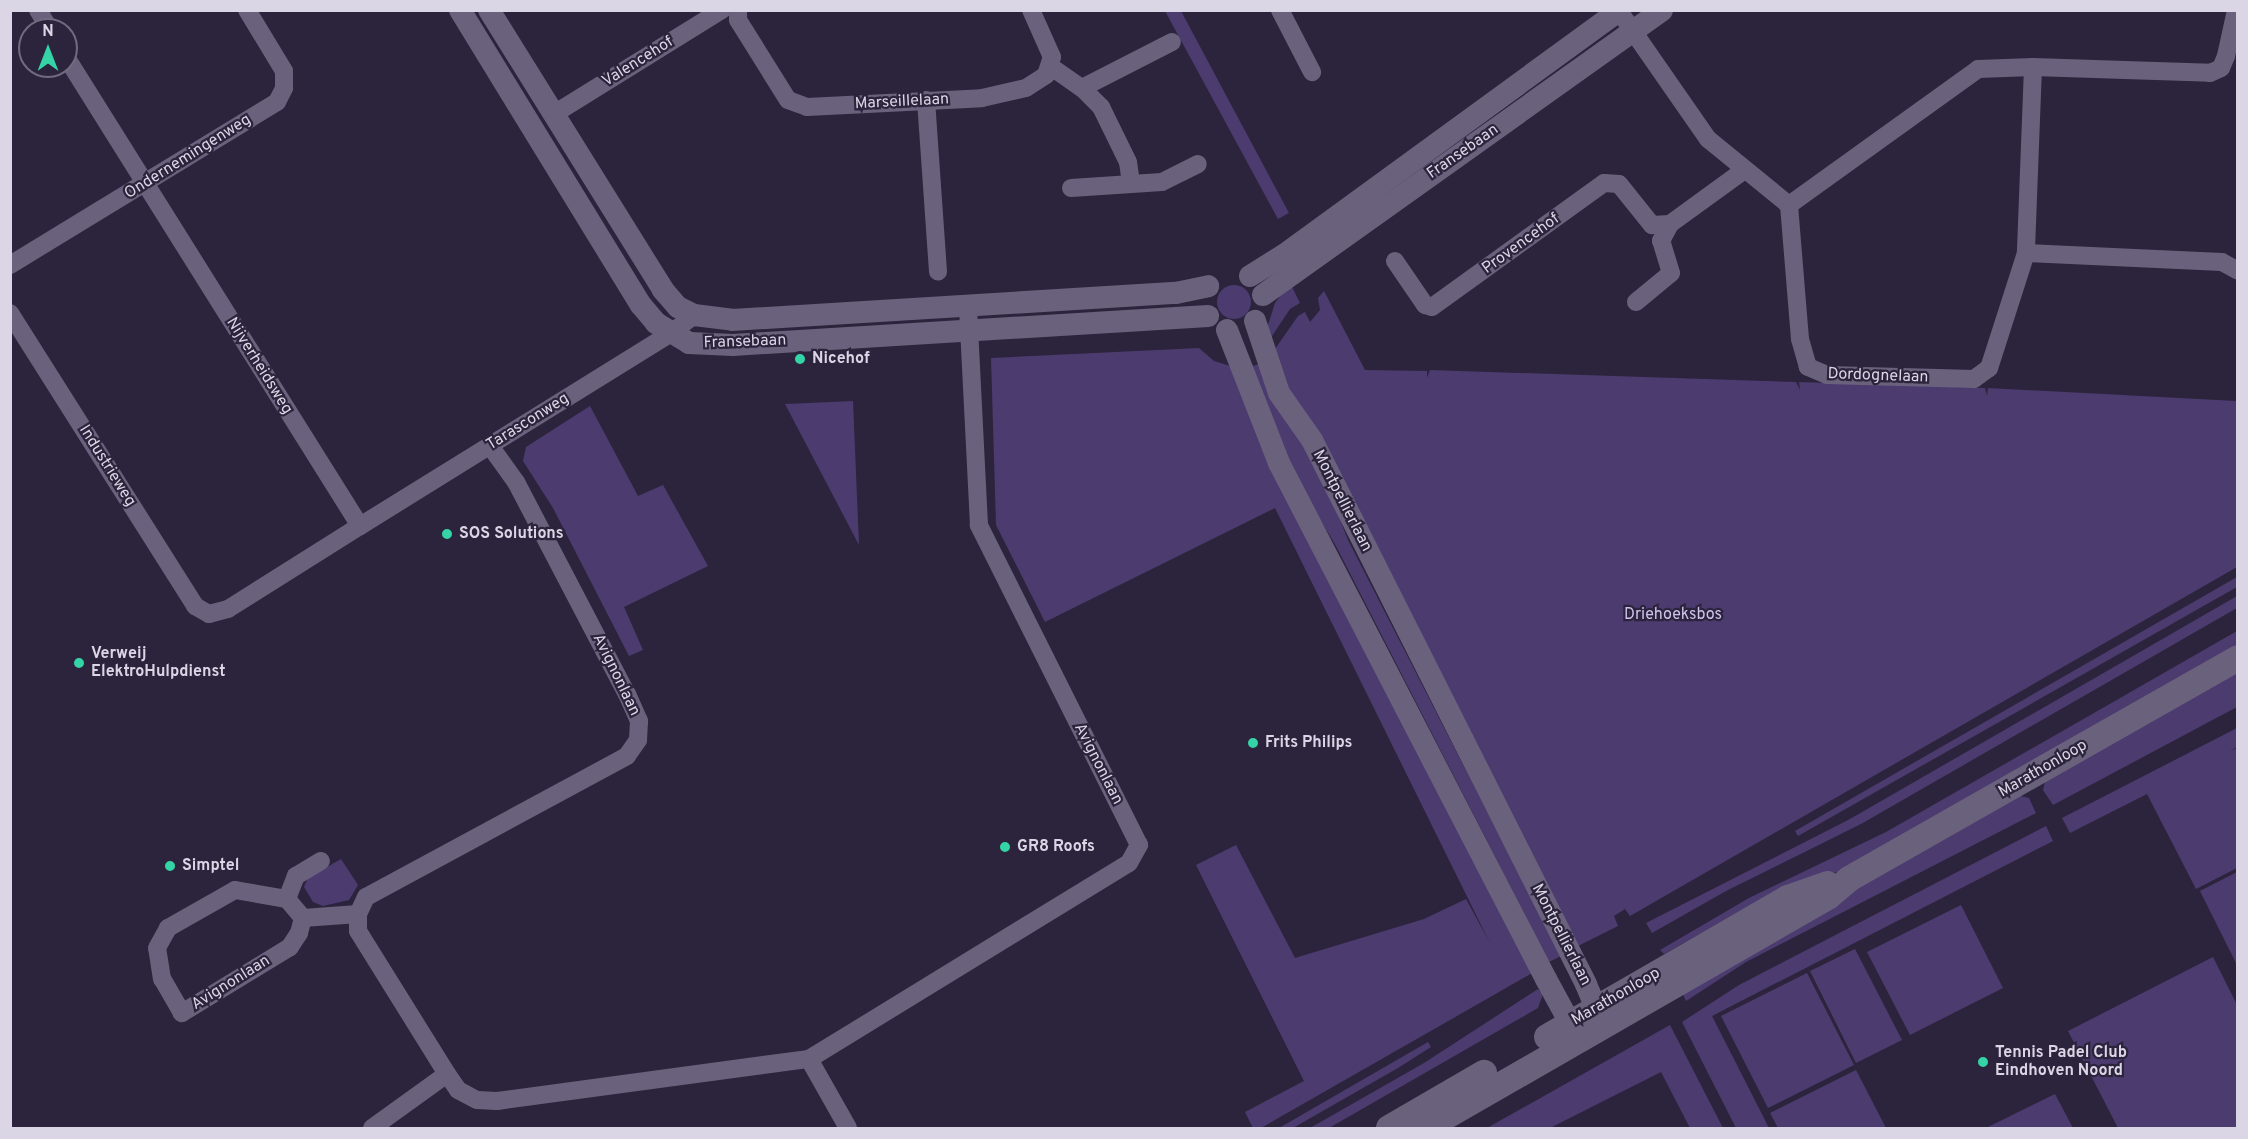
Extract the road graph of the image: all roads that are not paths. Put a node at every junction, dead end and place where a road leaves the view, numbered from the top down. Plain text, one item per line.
1 (247, 10) edge
2 (460, 10) edge
3 (489, 10) edge
4 (722, 10) edge
5 (738, 10) edge
6 (1031, 10) edge
7 (1280, 10) edge
8 (1662, 10) edge
9 (2236, 10) edge
10 (1620, 11) edge
11 (1634, 32) junction
12 (1172, 42) dead end
13 (1050, 66) junction
14 (2033, 67) junction
15 (1312, 72) dead end
16 (78, 77) edge
17 (1082, 88) junction
18 (926, 100) junction
19 (554, 114) junction
20 (1198, 164) dead end
21 (1743, 171) junction
22 (144, 184) junction
23 (1131, 184) junction
24 (1071, 188) dead end
25 (1789, 205) junction
26 (1661, 230) junction
27 (2026, 253) junction
28 (1395, 261) dead end
29 (10, 265) edge
30 (2238, 271) edge
31 (938, 272) dead end
32 (1228, 276) junction
33 (1263, 295) junction
34 (1636, 302) dead end
35 (968, 305) junction
36 (10, 313) edge
37 (694, 315) junction
38 (1208, 316) junction
39 (1255, 321) junction
40 (969, 330) junction
41 (1227, 330) junction
42 (670, 334) junction
43 (490, 446) junction
44 (360, 526) junction
45 (2238, 658) edge
46 (321, 861) dead end
47 (1849, 879) junction
48 (287, 899) junction
49 (358, 914) junction
50 (303, 918) junction
51 (1596, 1008) junction
52 (1580, 1028) junction
53 (809, 1059) junction
54 (447, 1074) junction
55 (372, 1128) edge
56 (848, 1128) edge
57 (1389, 1128) edge
58 (1426, 1128) edge

1 - 22 street, Ondernemingenweg
2 - 42 street, Fransebaan
3 - 19 street, Fransebaan
4 - 19 street, Valencehof
5 - 18 street, Marseillelaan
6 - 13 street
7 - 15 street
8 - 11 street, Fransebaan
9 - 14 street
10 - 11 street
10 - 32 street, Fransebaan
11 - 21 street
11 - 33 street, Fransebaan
12 - 17 street
13 - 17 street
13 - 18 street, Marseillelaan
14 - 25 street
14 - 27 street, Dordognelaan
16 - 22 street, Nijverheidsweg
17 - 23 street
18 - 31 street
19 - 37 street, Fransebaan
20 - 23 street
21 - 25 street
21 - 26 street
22 - 29 street, Ondernemingenweg
22 - 44 street, Nijverheidsweg
23 - 24 street
25 - 27 street, Dordognelaan
26 - 28 street, Provencehof
26 - 34 street, Provencehof
27 - 30 street
32 - 33 street
32 - 35 street, Fransebaan
32 - 38 street
33 - 39 street
35 - 37 street, Fransebaan
35 - 40 street, Avignonlaan
36 - 44 street, Industrieweg
37 - 42 street, Tarasconweg
38 - 40 street, Fransebaan
38 - 41 street
39 - 41 street
39 - 51 street, Montpellierlaan
40 - 42 street, Fransebaan
40 - 53 street, Avignonlaan
41 - 52 street, Montpellierlaan
42 - 43 street, Tarasconweg
43 - 44 street, Tarasconweg
43 - 49 street, Avignonlaan
45 - 47 main road, Marathonloop
46 - 48 street
47 - 51 main road, Marathonloop
47 - 52 main road, Marathonloop
48 - 50 street
48 - 50 street, Avignonlaan
49 - 50 street
49 - 54 street, Avignonlaan
51 - 52 main road, Marathonloop
52 - 57 main road, Marathonloop
52 - 58 main road, Marathonloop
53 - 54 street, Avignonlaan
53 - 56 street
54 - 55 street

